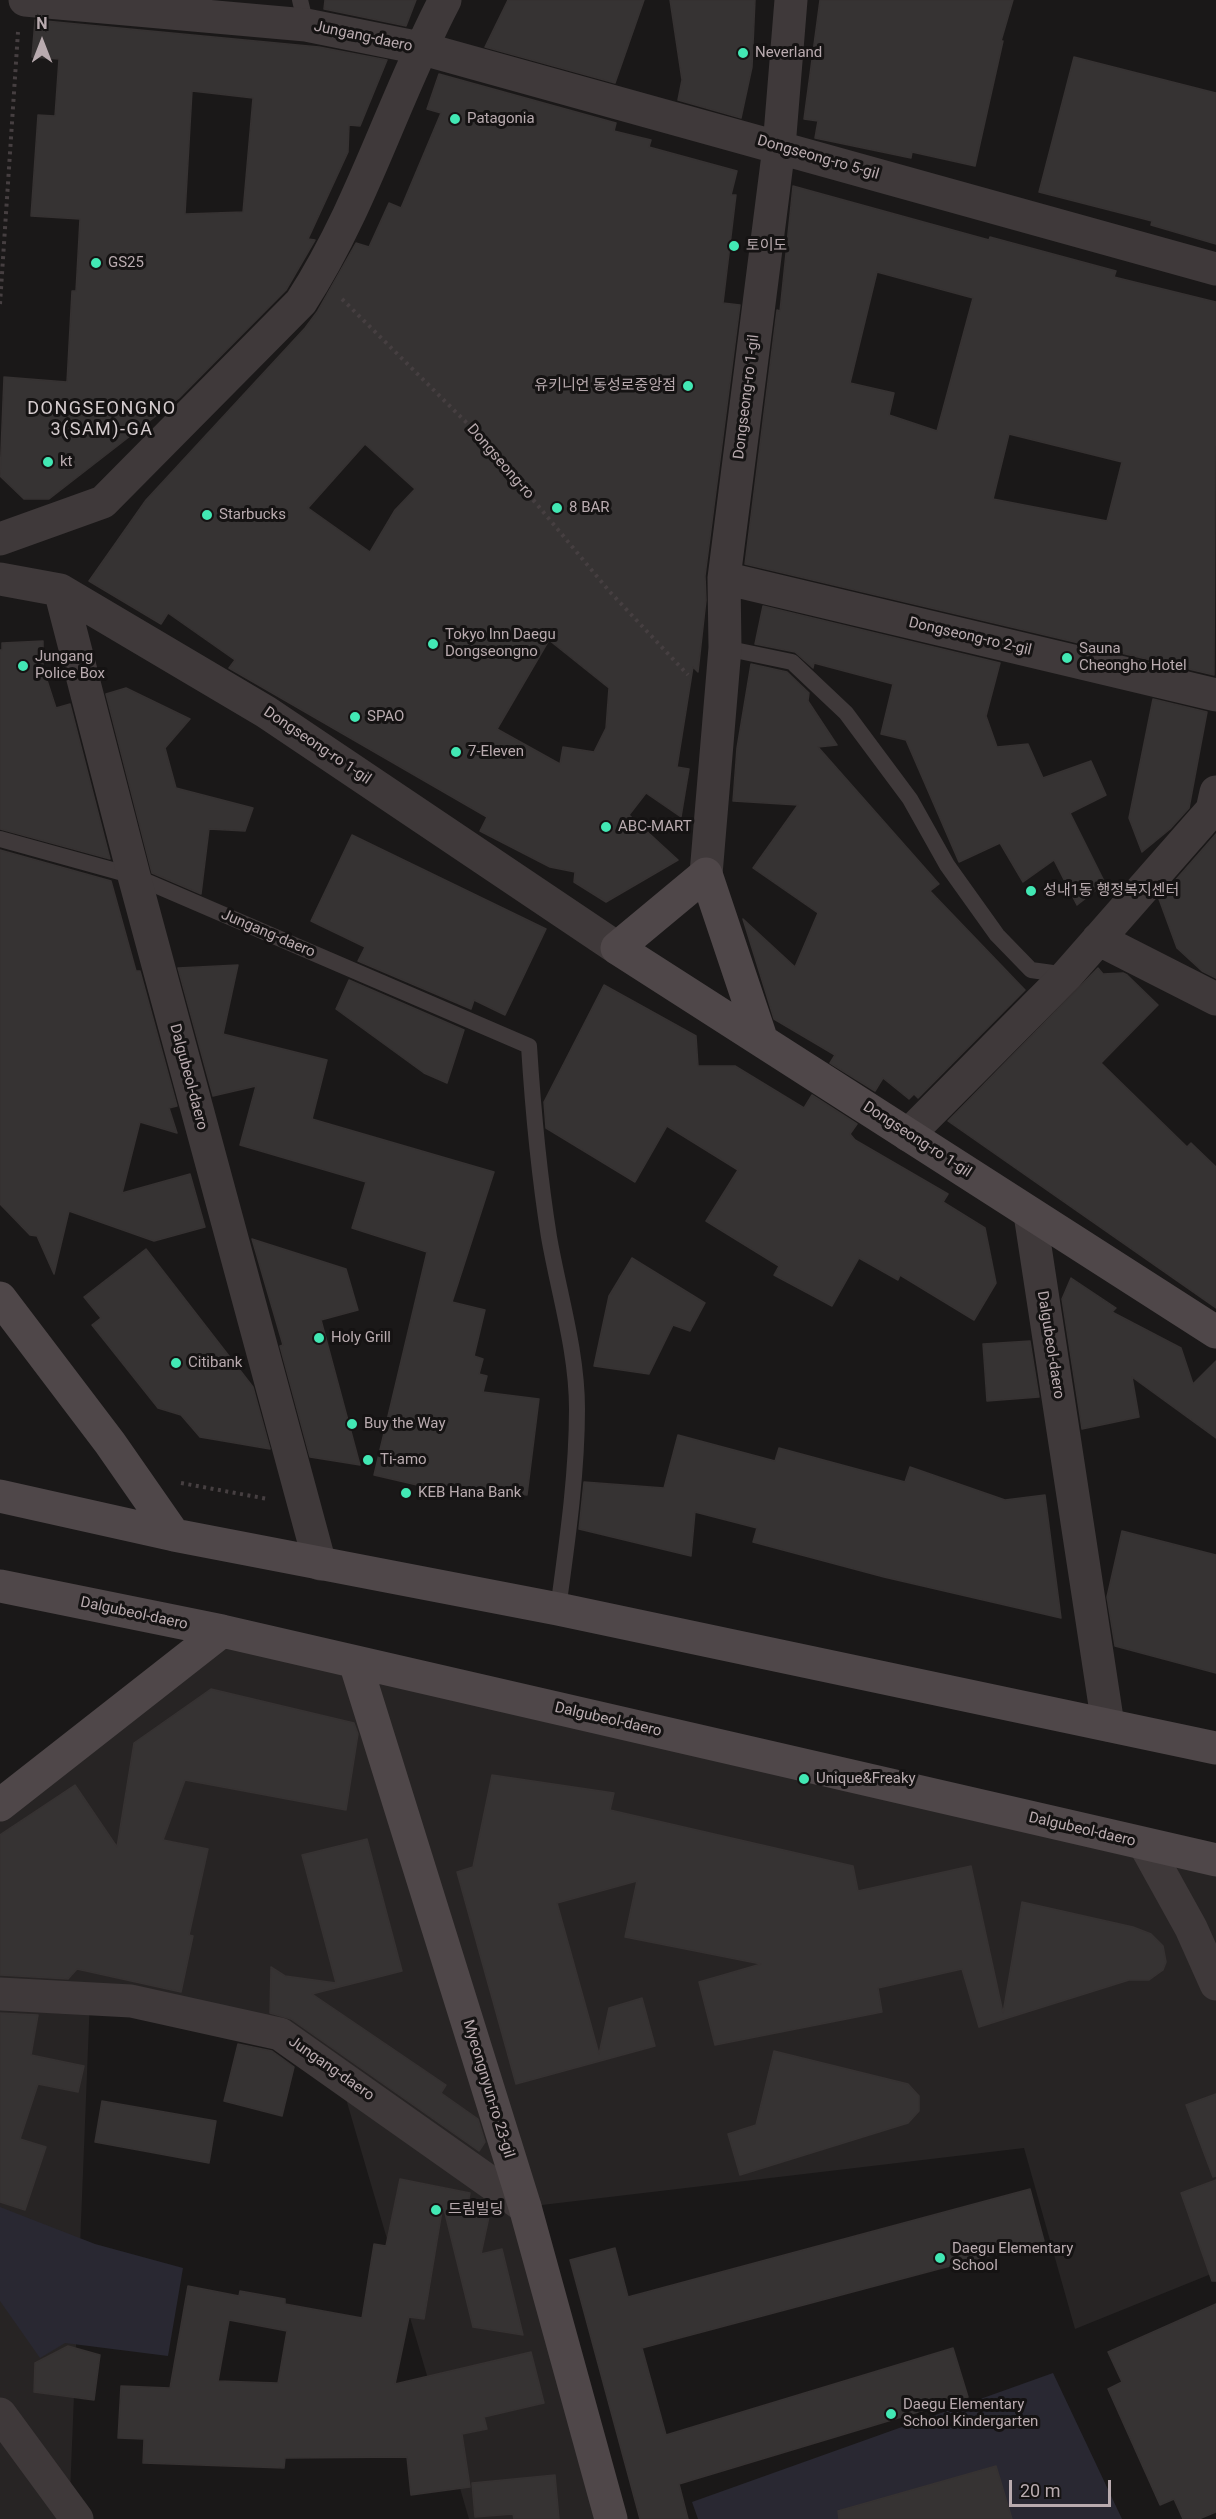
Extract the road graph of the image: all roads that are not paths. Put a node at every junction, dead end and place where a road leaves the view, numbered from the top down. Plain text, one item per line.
1 (445, 0) edge
2 (791, 0) edge
3 (22, 12) edge
4 (303, 12) edge
5 (420, 48) junction
6 (779, 147) junction
7 (1216, 269) edge
8 (0, 539) edge
9 (724, 578) junction
10 (0, 579) edge
11 (60, 590) junction
12 (725, 648) junction
13 (1216, 695) edge
14 (1215, 805) edge
15 (0, 839) edge
16 (706, 874) junction
17 (134, 876) junction
18 (1098, 939) junction
19 (617, 948) junction
20 (1067, 975) junction
21 (1216, 999) edge
22 (762, 1041) junction
23 (908, 1135) junction
24 (1030, 1214) junction
25 (0, 1298) edge
26 (1216, 1332) edge
27 (0, 1496) edge
28 (174, 1535) junction
29 (320, 1564) junction
30 (0, 1586) edge
31 (558, 1609) junction
32 (222, 1631) junction
33 (355, 1662) junction
34 (1108, 1725) junction
35 (1216, 1748) edge
36 (0, 1804) edge
37 (1145, 1845) junction
38 (1216, 1860) edge
39 (1216, 1984) edge
40 (0, 1994) edge
41 (525, 2207) junction
42 (0, 2414) edge
43 (77, 2519) edge
44 (611, 2519) edge

1 - 5 street
2 - 6 street, Dongseong-ro 1-gil
3 - 4 street, Jungang-daero
4 - 5 street, Jungang-daero
5 - 6 street, Dongseong-ro 5-gil
5 - 8 street
6 - 7 street, Dongseong-ro 5-gil
6 - 9 street, Dongseong-ro 1-gil
9 - 12 street, Dongseong-ro 1-gil
9 - 13 street, Dongseong-ro 2-gil
10 - 11 street, Dongseong-ro 1-gil
11 - 17 street, Dalgubeol-daero
11 - 19 street, Dongseong-ro 1-gil
12 - 16 street, Dongseong-ro 1-gil
12 - 20 lane
14 - 18 street
15 - 17 lane, Jungang-daero
16 - 19 main road
16 - 22 main road
17 - 29 street, Dalgubeol-daero
17 - 31 lane, Jungang-daero
18 - 20 street
18 - 21 street
19 - 22 main road, Dongseong-ro 1-gil
20 - 23 street
22 - 23 main road, Dongseong-ro 1-gil
23 - 24 main road, Dongseong-ro 1-gil
24 - 26 main road, Dongseong-ro 1-gil
24 - 34 street, Dalgubeol-daero
25 - 28 main road
27 - 28 main road
28 - 29 main road
29 - 31 main road
30 - 32 main road, Dalgubeol-daero
31 - 34 main road
32 - 33 main road, Dalgubeol-daero
32 - 36 main road
33 - 37 main road, Dalgubeol-daero
33 - 41 main road, Myeongnyun-ro 23-gil
34 - 35 main road
37 - 38 main road, Dalgubeol-daero
37 - 39 street
40 - 41 street, Jungang-daero
41 - 44 main road, Myeongnyun-ro 23-gil
42 - 43 street

